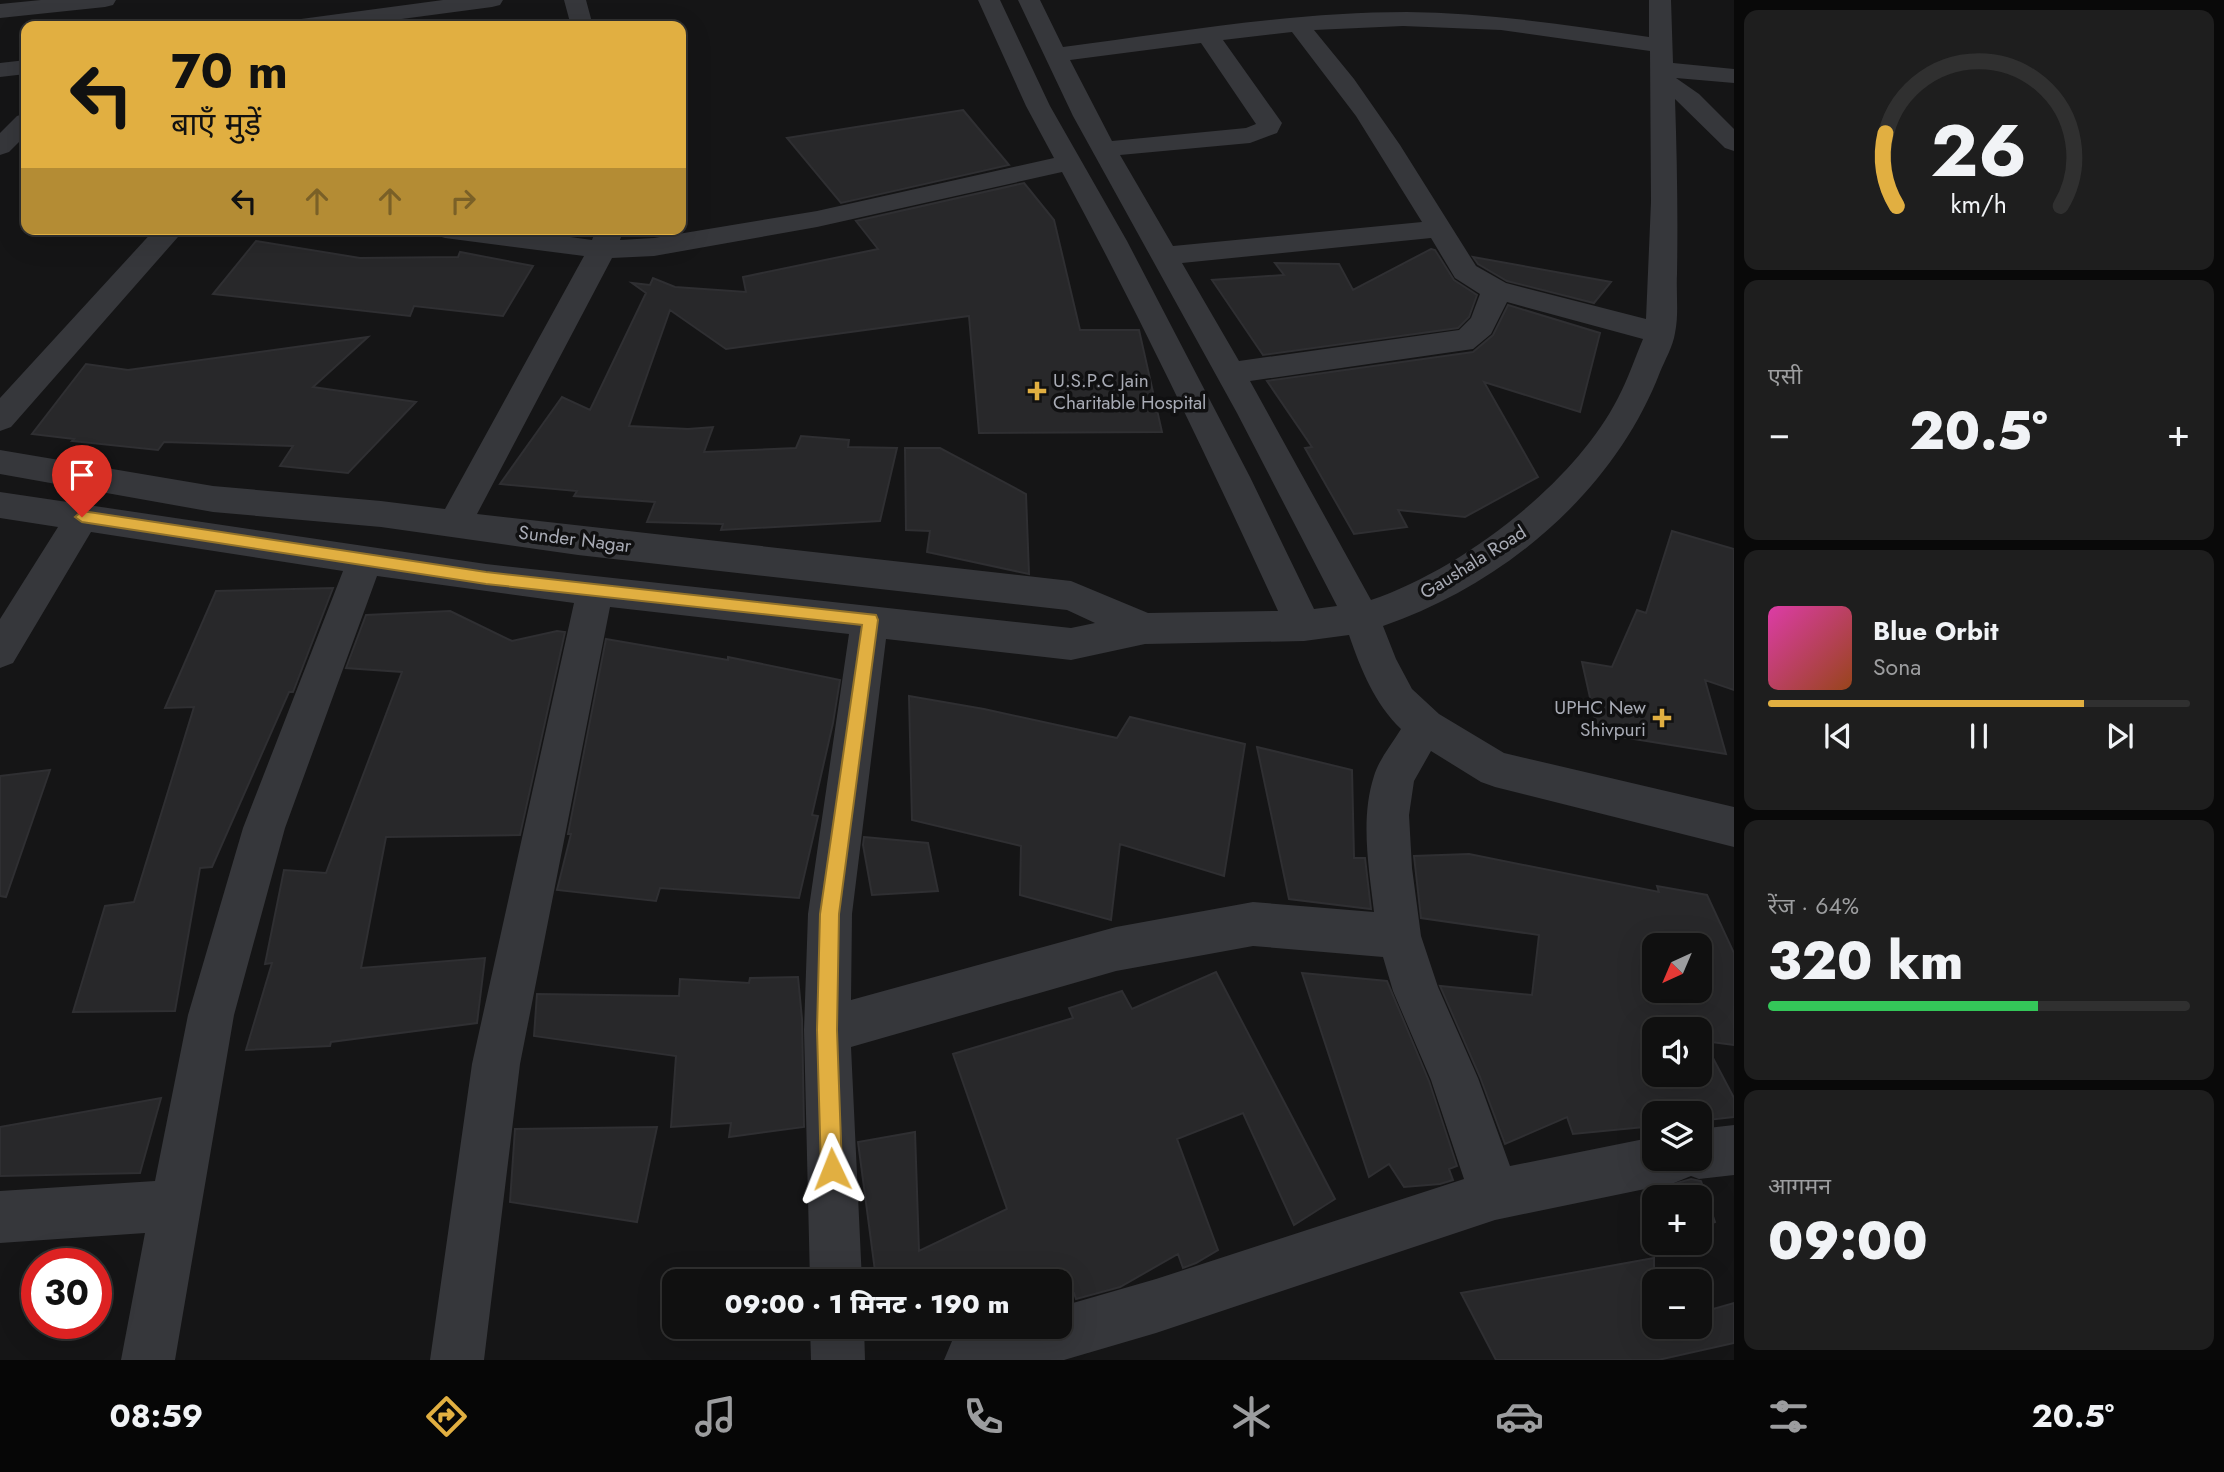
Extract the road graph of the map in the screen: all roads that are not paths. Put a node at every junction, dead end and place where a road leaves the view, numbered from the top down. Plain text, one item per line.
1 (97, 0) edge
2 (492, 0) edge
3 (575, 0) edge
4 (989, 0) edge
5 (1029, 0) edge
6 (1330, 0) edge
7 (1660, 0) edge
8 (0, 11) edge
9 (338, 21) edge
10 (581, 21) edge
11 (1340, 21) junction
12 (1299, 26) junction
13 (1209, 37) junction
14 (1055, 55) junction
15 (1662, 64) junction
16 (21, 68) edge
17 (0, 71) edge
18 (1734, 76) edge
19 (21, 128) edge
20 (11, 143) edge
21 (1734, 144) edge
22 (1104, 149) junction
23 (1069, 163) junction
24 (1440, 229) junction
25 (166, 235) edge
26 (533, 235) edge
27 (606, 240) edge
28 (1164, 256) junction
29 (1496, 290) junction
30 (1660, 333) junction
31 (1230, 373) junction
32 (0, 419) edge
33 (0, 462) edge
34 (0, 505) edge
35 (82, 517) junction
36 (454, 524) junction
37 (365, 560) junction
38 (595, 590) junction
39 (1362, 618) junction
40 (870, 620) junction
41 (1304, 626) junction
42 (1144, 629) junction
43 (0, 652) edge
44 (1425, 726) junction
45 (1734, 827) edge
46 (1399, 936) junction
47 (827, 1030) junction
48 (1734, 1150) edge
49 (1712, 1153) edge
50 (1642, 1164) edge
51 (1494, 1195) junction
52 (177, 1205) junction
53 (0, 1217) edge
54 (835, 1269) edge
55 (837, 1339) edge
56 (148, 1360) edge
57 (457, 1360) edge
58 (838, 1360) edge
59 (971, 1360) edge

1 - 8 street
2 - 9 street
3 - 10 street
4 - 23 street
5 - 14 street
6 - 11 street
7 - 15 street, Gaushala Road
11 - 12 street
11 - 15 street
12 - 13 street
12 - 24 street
13 - 14 street
13 - 22 street
14 - 22 street
15 - 18 street
15 - 21 street
15 - 30 street, Gaushala Road
16 - 17 street
19 - 20 street
22 - 28 street
23 - 27 street
23 - 41 street
24 - 28 street
24 - 29 street
25 - 32 street
26 - 27 street
27 - 36 street
28 - 31 street
29 - 30 street
29 - 31 street
30 - 39 street, Gaushala Road
31 - 39 street
33 - 36 street, Sunder Nagar
34 - 35 street
35 - 37 street
35 - 43 street
36 - 42 street, Sunder Nagar
37 - 38 street
37 - 52 street
38 - 40 street
38 - 57 street
39 - 41 street, Gaushala Road
39 - 44 street
40 - 42 street
40 - 47 street
41 - 42 street, Gaushala Road
44 - 45 street
44 - 46 street
46 - 47 street
46 - 51 street
47 - 54 street
48 - 49 street
50 - 51 street
51 - 59 street
52 - 53 street
52 - 56 street
55 - 58 street

